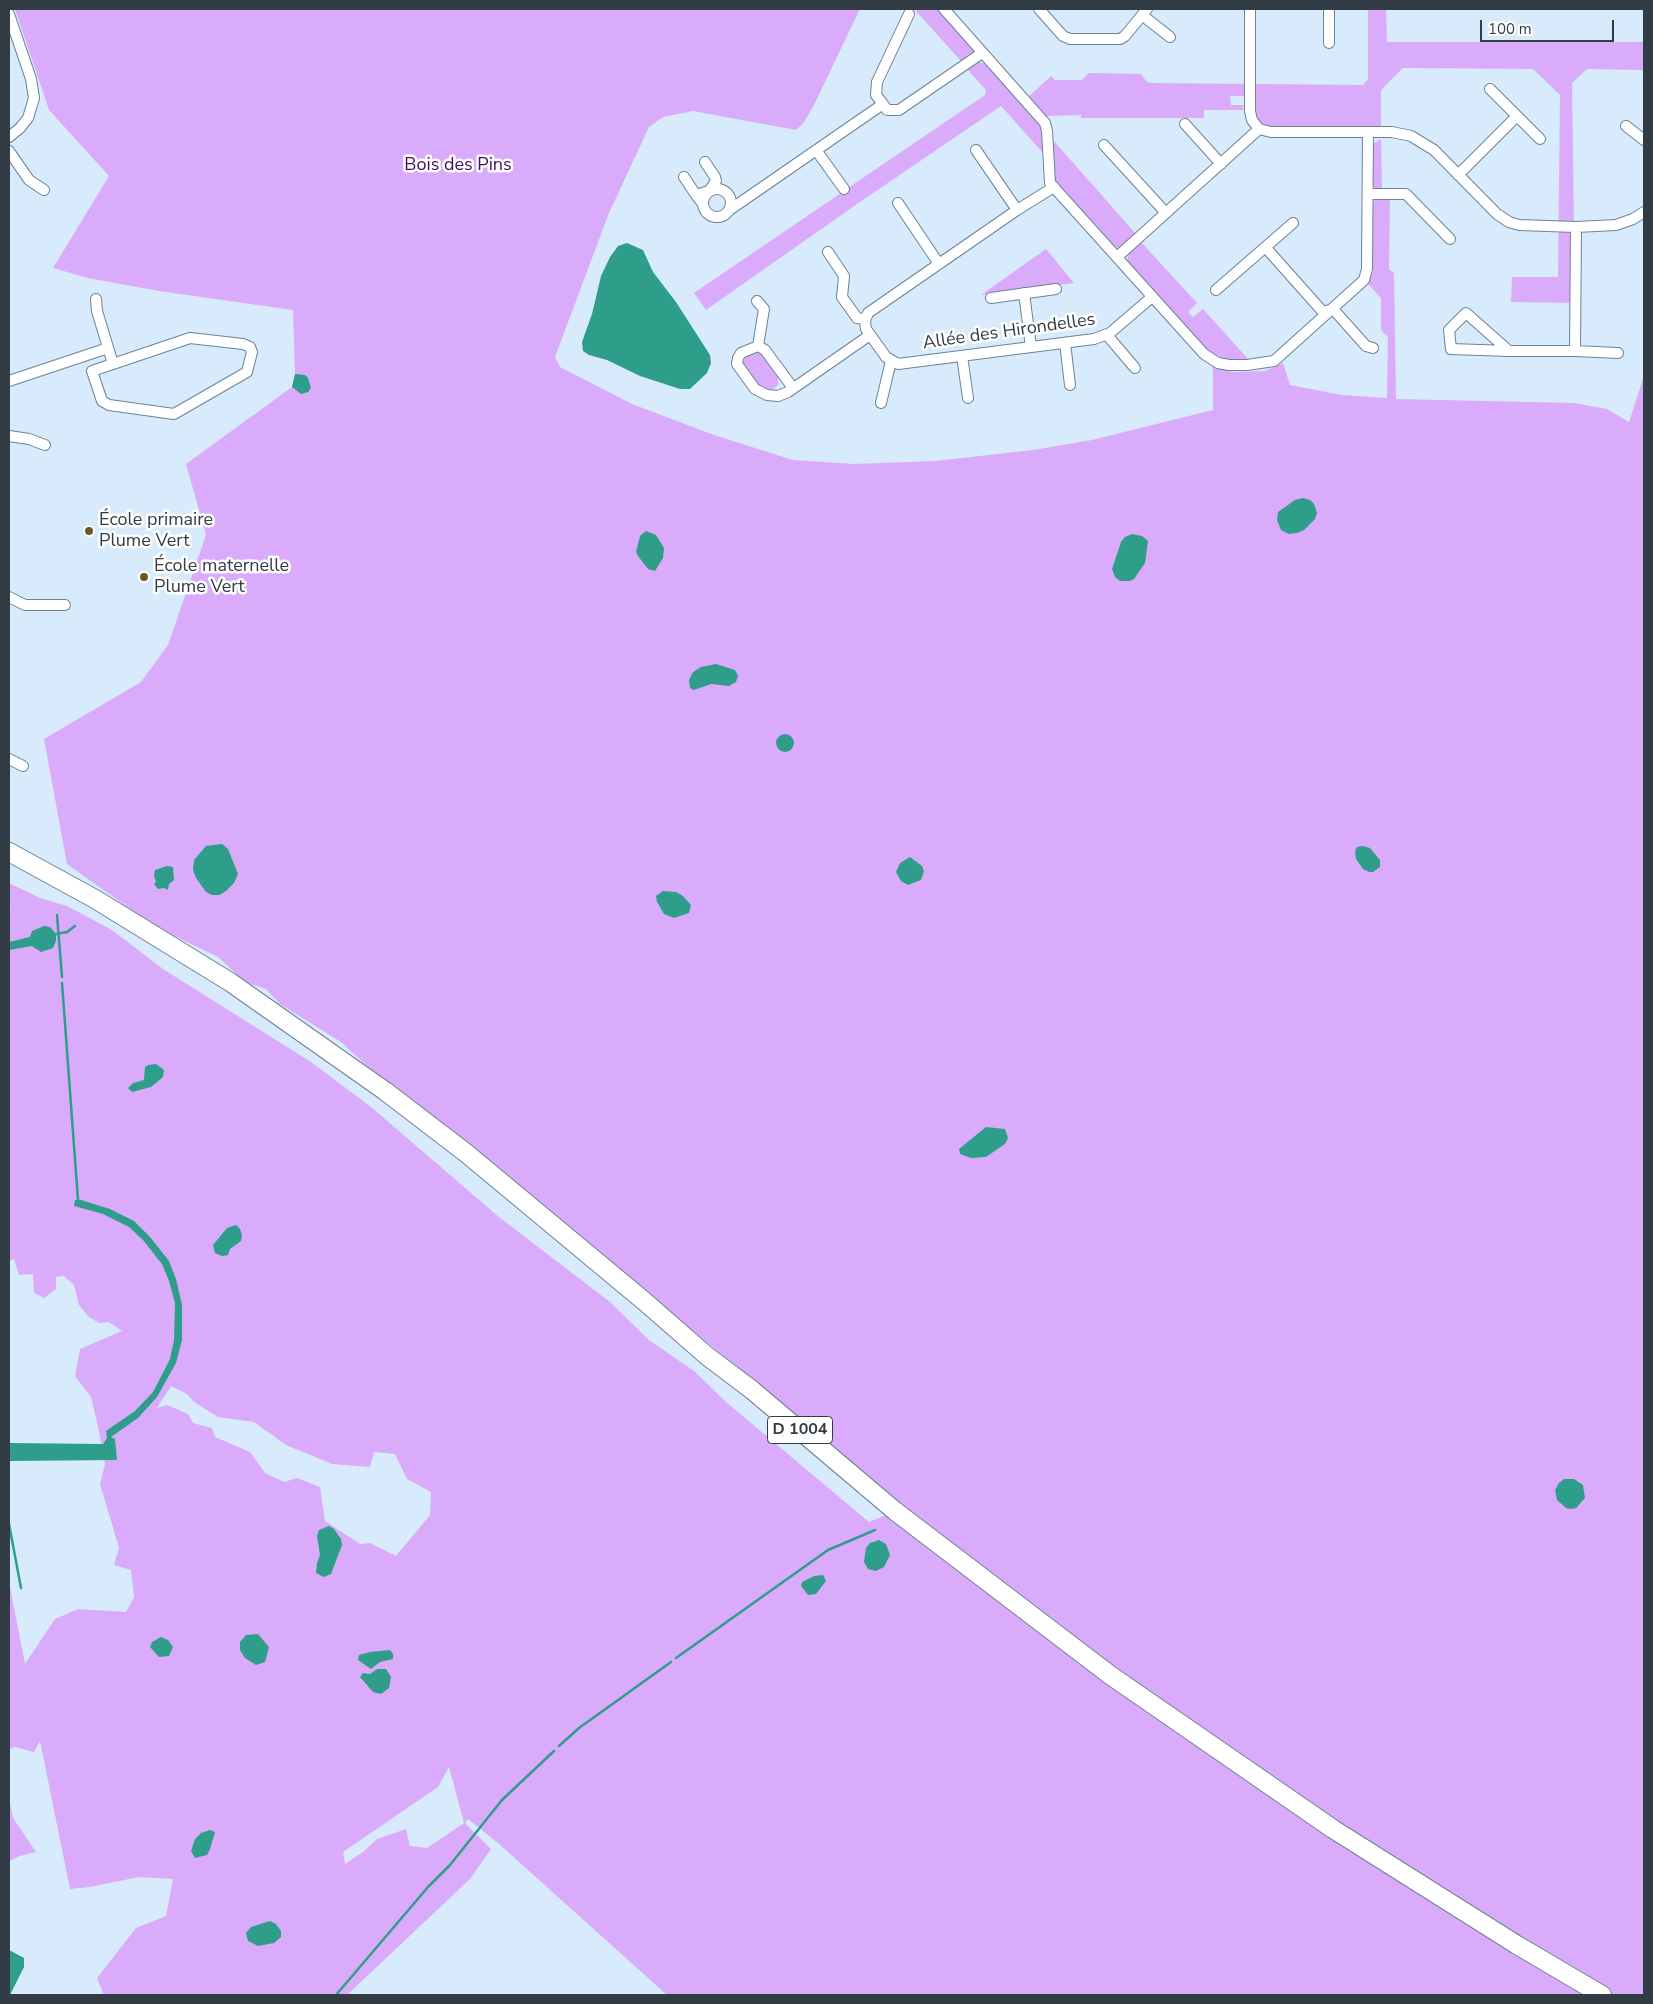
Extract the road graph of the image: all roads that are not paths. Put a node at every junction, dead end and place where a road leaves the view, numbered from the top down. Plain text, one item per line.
1 (944, 9) edge
2 (1038, 9) edge
3 (1250, 9) edge
4 (1329, 9) edge
5 (1144, 12) edge
6 (9, 14) edge
7 (909, 14) dead end
8 (1170, 37) dead end
9 (1329, 43) dead end
10 (982, 53) junction
11 (1490, 89) dead end
12 (883, 104) junction
13 (1516, 116) junction
14 (1185, 124) dead end
15 (1626, 126) dead end
16 (1259, 129) junction
17 (1368, 132) junction
18 (9, 137) edge
19 (1540, 139) dead end
20 (1644, 140) edge
21 (1104, 145) dead end
22 (816, 150) junction
23 (976, 150) dead end
24 (9, 151) edge
25 (705, 162) dead end
26 (1221, 164) junction
27 (1458, 175) junction
28 (684, 177) dead end
29 (1054, 187) junction
30 (844, 189) dead end
31 (44, 190) dead end
32 (709, 191) junction
33 (1368, 194) junction
34 (696, 195) junction
35 (898, 203) dead end
36 (703, 204) junction
37 (728, 210) junction
38 (1017, 210) junction
39 (1644, 212) edge
40 (1166, 213) junction
41 (1293, 223) dead end
42 (1576, 227) junction
43 (1450, 239) dead end
44 (1266, 248) junction
45 (828, 252) dead end
46 (1117, 257) junction
47 (939, 264) junction
48 (1056, 289) dead end
49 (1216, 290) dead end
50 (1024, 293) junction
51 (1152, 297) junction
52 (991, 298) dead end
53 (96, 299) dead end
54 (757, 301) dead end
55 (1333, 310) junction
56 (865, 319) junction
57 (870, 335) junction
58 (1107, 335) junction
59 (1065, 343) junction
60 (758, 346) junction
61 (1030, 347) junction
62 (108, 348) junction
63 (1373, 348) dead end
64 (1509, 351) junction
65 (1575, 351) junction
66 (1618, 353) dead end
67 (87, 355) junction
68 (962, 356) junction
69 (891, 361) junction
70 (113, 364) junction
71 (1135, 368) dead end
72 (92, 371) junction
73 (9, 382) edge
74 (1070, 385) dead end
75 (793, 388) junction
76 (968, 398) dead end
77 (880, 403) dead end
78 (9, 436) edge
79 (45, 445) dead end
80 (9, 597) edge
81 (65, 605) dead end
82 (9, 759) edge
83 (23, 766) dead end
84 (9, 852) edge
85 (9, 863) edge
86 (1581, 1995) edge
87 (1602, 1995) edge

1 - 10 street
2 - 5 street
3 - 16 street
4 - 9 street
5 - 8 street
6 - 18 street
7 - 12 street
10 - 12 street
10 - 29 street
11 - 13 street
12 - 22 street
13 - 19 street
13 - 27 street
14 - 26 street
15 - 20 street
16 - 17 street
16 - 26 street
17 - 27 street
17 - 33 street
21 - 40 street
22 - 30 street
22 - 37 street
23 - 38 street
24 - 31 street
25 - 32 street
26 - 40 street
27 - 42 street
28 - 34 street
29 - 38 street
29 - 46 street
32 - 34 street
32 - 36 street
32 - 37 street
33 - 43 street
33 - 55 street
34 - 36 street
35 - 47 street
36 - 37 street
38 - 47 street
39 - 42 street
40 - 46 street
41 - 44 street
42 - 65 street
44 - 49 street
44 - 55 street
45 - 56 street
46 - 51 street
47 - 56 street
48 - 50 street
50 - 52 street
50 - 61 street
51 - 55 street
51 - 58 street, Allée des Hirondelles
53 - 62 street
54 - 60 street
55 - 63 street
56 - 57 street
57 - 69 street
57 - 75 street
58 - 59 street, Allée des Hirondelles
58 - 71 street
59 - 61 street, Allée des Hirondelles
59 - 74 street
60 - 75 street
60 - 75 street
61 - 68 street, Allée des Hirondelles
62 - 67 street
62 - 70 street
64 - 64 street
64 - 65 street
65 - 66 street
67 - 72 street
67 - 73 street
68 - 69 street, Allée des Hirondelles
68 - 76 street
69 - 77 street
70 - 72 street
70 - 72 street
78 - 79 street
80 - 81 street
82 - 83 street
84 - 87 highway, D 1004
85 - 86 highway, D 1004

